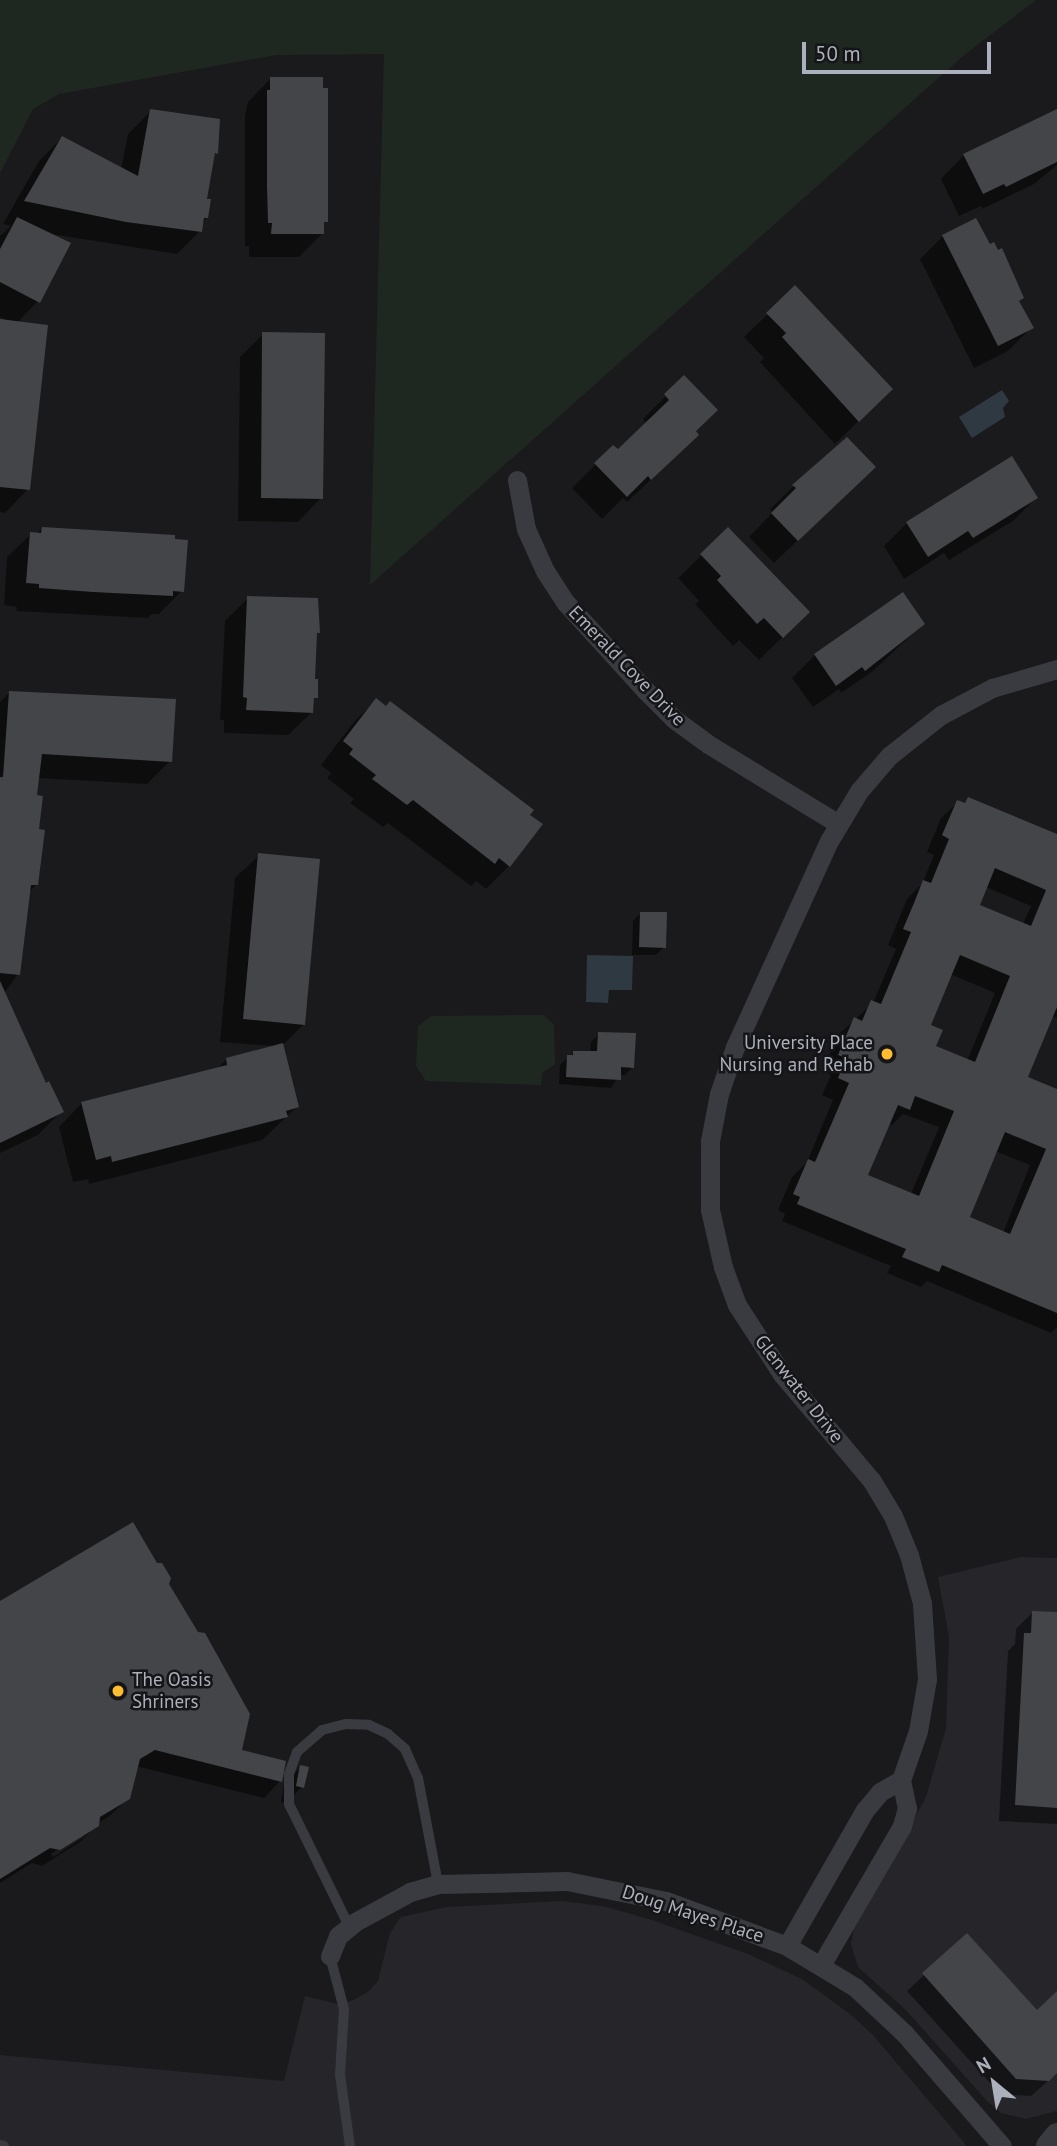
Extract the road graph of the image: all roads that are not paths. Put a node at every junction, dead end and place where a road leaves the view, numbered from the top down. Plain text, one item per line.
1 (517, 480) dead end
2 (1057, 669) edge
3 (838, 823) junction
4 (901, 1780) junction
5 (438, 1884) junction
6 (349, 1926) junction
7 (787, 1946) junction
8 (330, 1956) joint
9 (821, 1965) junction
10 (1057, 2135) edge
11 (350, 2146) edge
12 (1002, 2146) edge
13 (1048, 2146) edge

1 - 3 street, Emerald Cove Drive
2 - 3 street, Glenwater Drive
3 - 4 street, Glenwater Drive
4 - 7 street
4 - 9 street, Glenwater Drive
5 - 6 street, Doug Mayes Place
5 - 6 lane
5 - 7 street, Doug Mayes Place
6 - 8 street, Doug Mayes Place
7 - 9 street, Doug Mayes Place
8 - 11 lane
9 - 12 street, Doug Mayes Place
10 - 13 street

